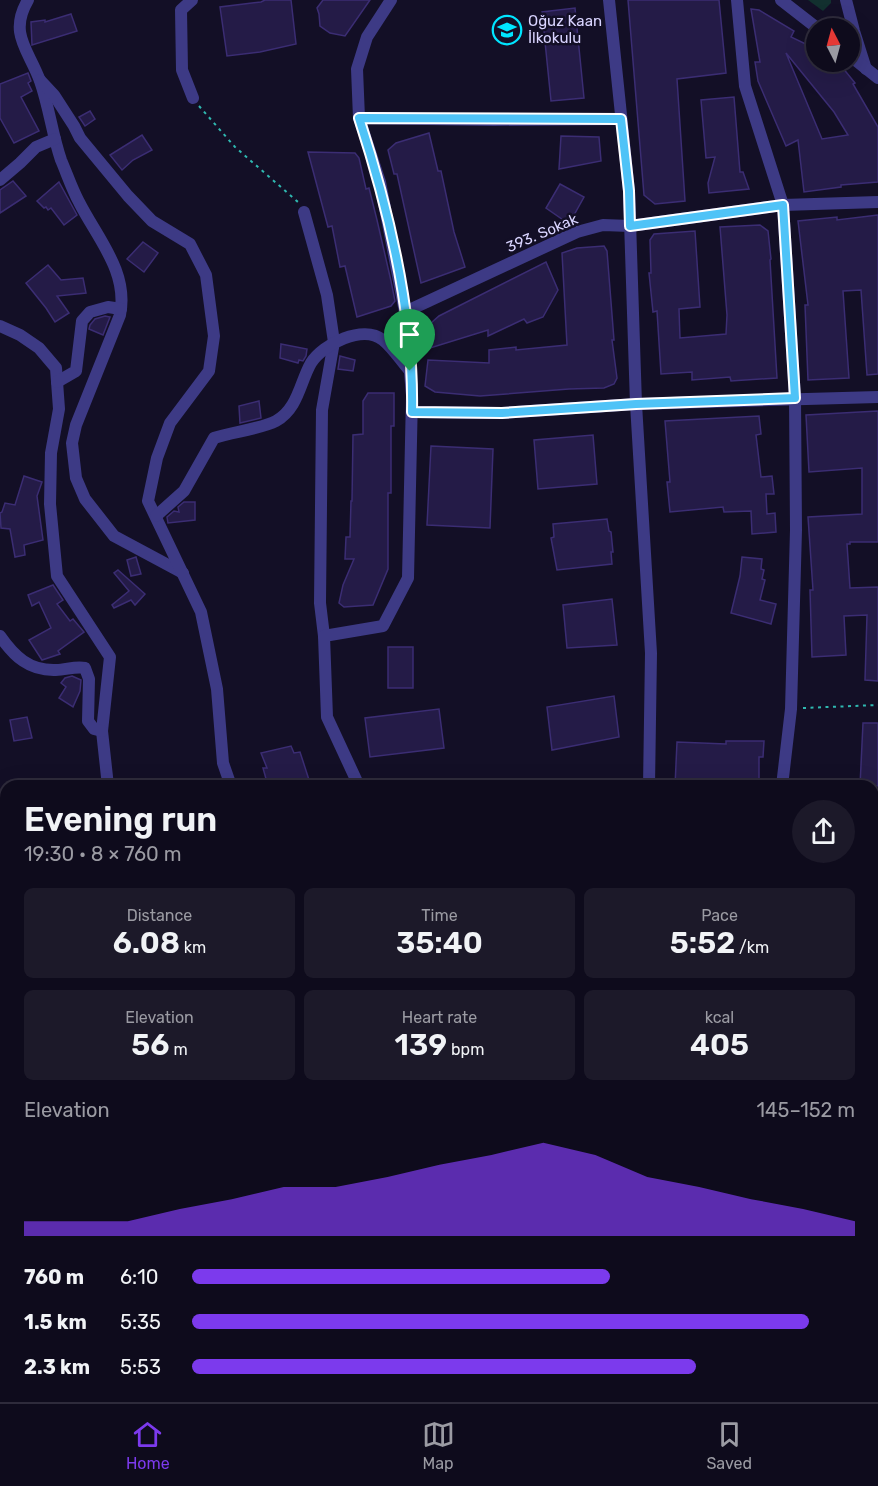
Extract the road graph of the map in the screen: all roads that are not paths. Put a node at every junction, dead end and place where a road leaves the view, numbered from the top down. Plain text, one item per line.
1 (28, 0) edge
2 (192, 0) edge
3 (392, 0) edge
4 (609, 0) edge
5 (737, 0) edge
6 (781, 0) edge
7 (846, 0) edge
8 (806, 19) edge
9 (860, 64) edge
10 (866, 69) junction
11 (878, 78) edge
12 (40, 80) junction
13 (193, 98) road end
14 (359, 118) junction
15 (621, 119) junction
16 (55, 139) junction
17 (0, 180) edge
18 (878, 202) edge
19 (783, 205) junction
20 (304, 212) road end
21 (630, 226) junction
22 (121, 309) junction
23 (405, 312) junction
24 (0, 326) edge
25 (334, 342) junction
26 (410, 371) junction
27 (57, 382) junction
28 (878, 397) edge
29 (795, 398) junction
30 (636, 404) junction
31 (412, 412) junction
32 (156, 516) junction
33 (183, 573) junction
34 (0, 636) edge
35 (324, 636) junction
36 (102, 731) junction
37 (107, 780) edge
38 (229, 780) edge
39 (355, 780) edge
40 (650, 780) edge
41 (783, 780) edge

1 - 12 street
2 - 13 street
3 - 14 street
4 - 15 street
5 - 19 street
6 - 8 street
7 - 10 street
9 - 10 street
10 - 11 street
12 - 16 street
12 - 32 street
14 - 15 street
14 - 23 street
15 - 21 street
16 - 17 street
16 - 22 street
18 - 19 street, 393. Sokak
19 - 21 street, 393. Sokak
19 - 29 street
20 - 25 street
21 - 23 street, 393. Sokak
21 - 30 street
22 - 27 street
22 - 33 street
23 - 26 street
24 - 27 street
25 - 26 street
25 - 32 street
25 - 35 street
26 - 31 street
27 - 36 street
28 - 29 street
29 - 30 street
29 - 41 street
30 - 31 street
30 - 40 street
31 - 35 street
32 - 33 street
33 - 38 street
34 - 36 street
35 - 39 street
36 - 37 street

